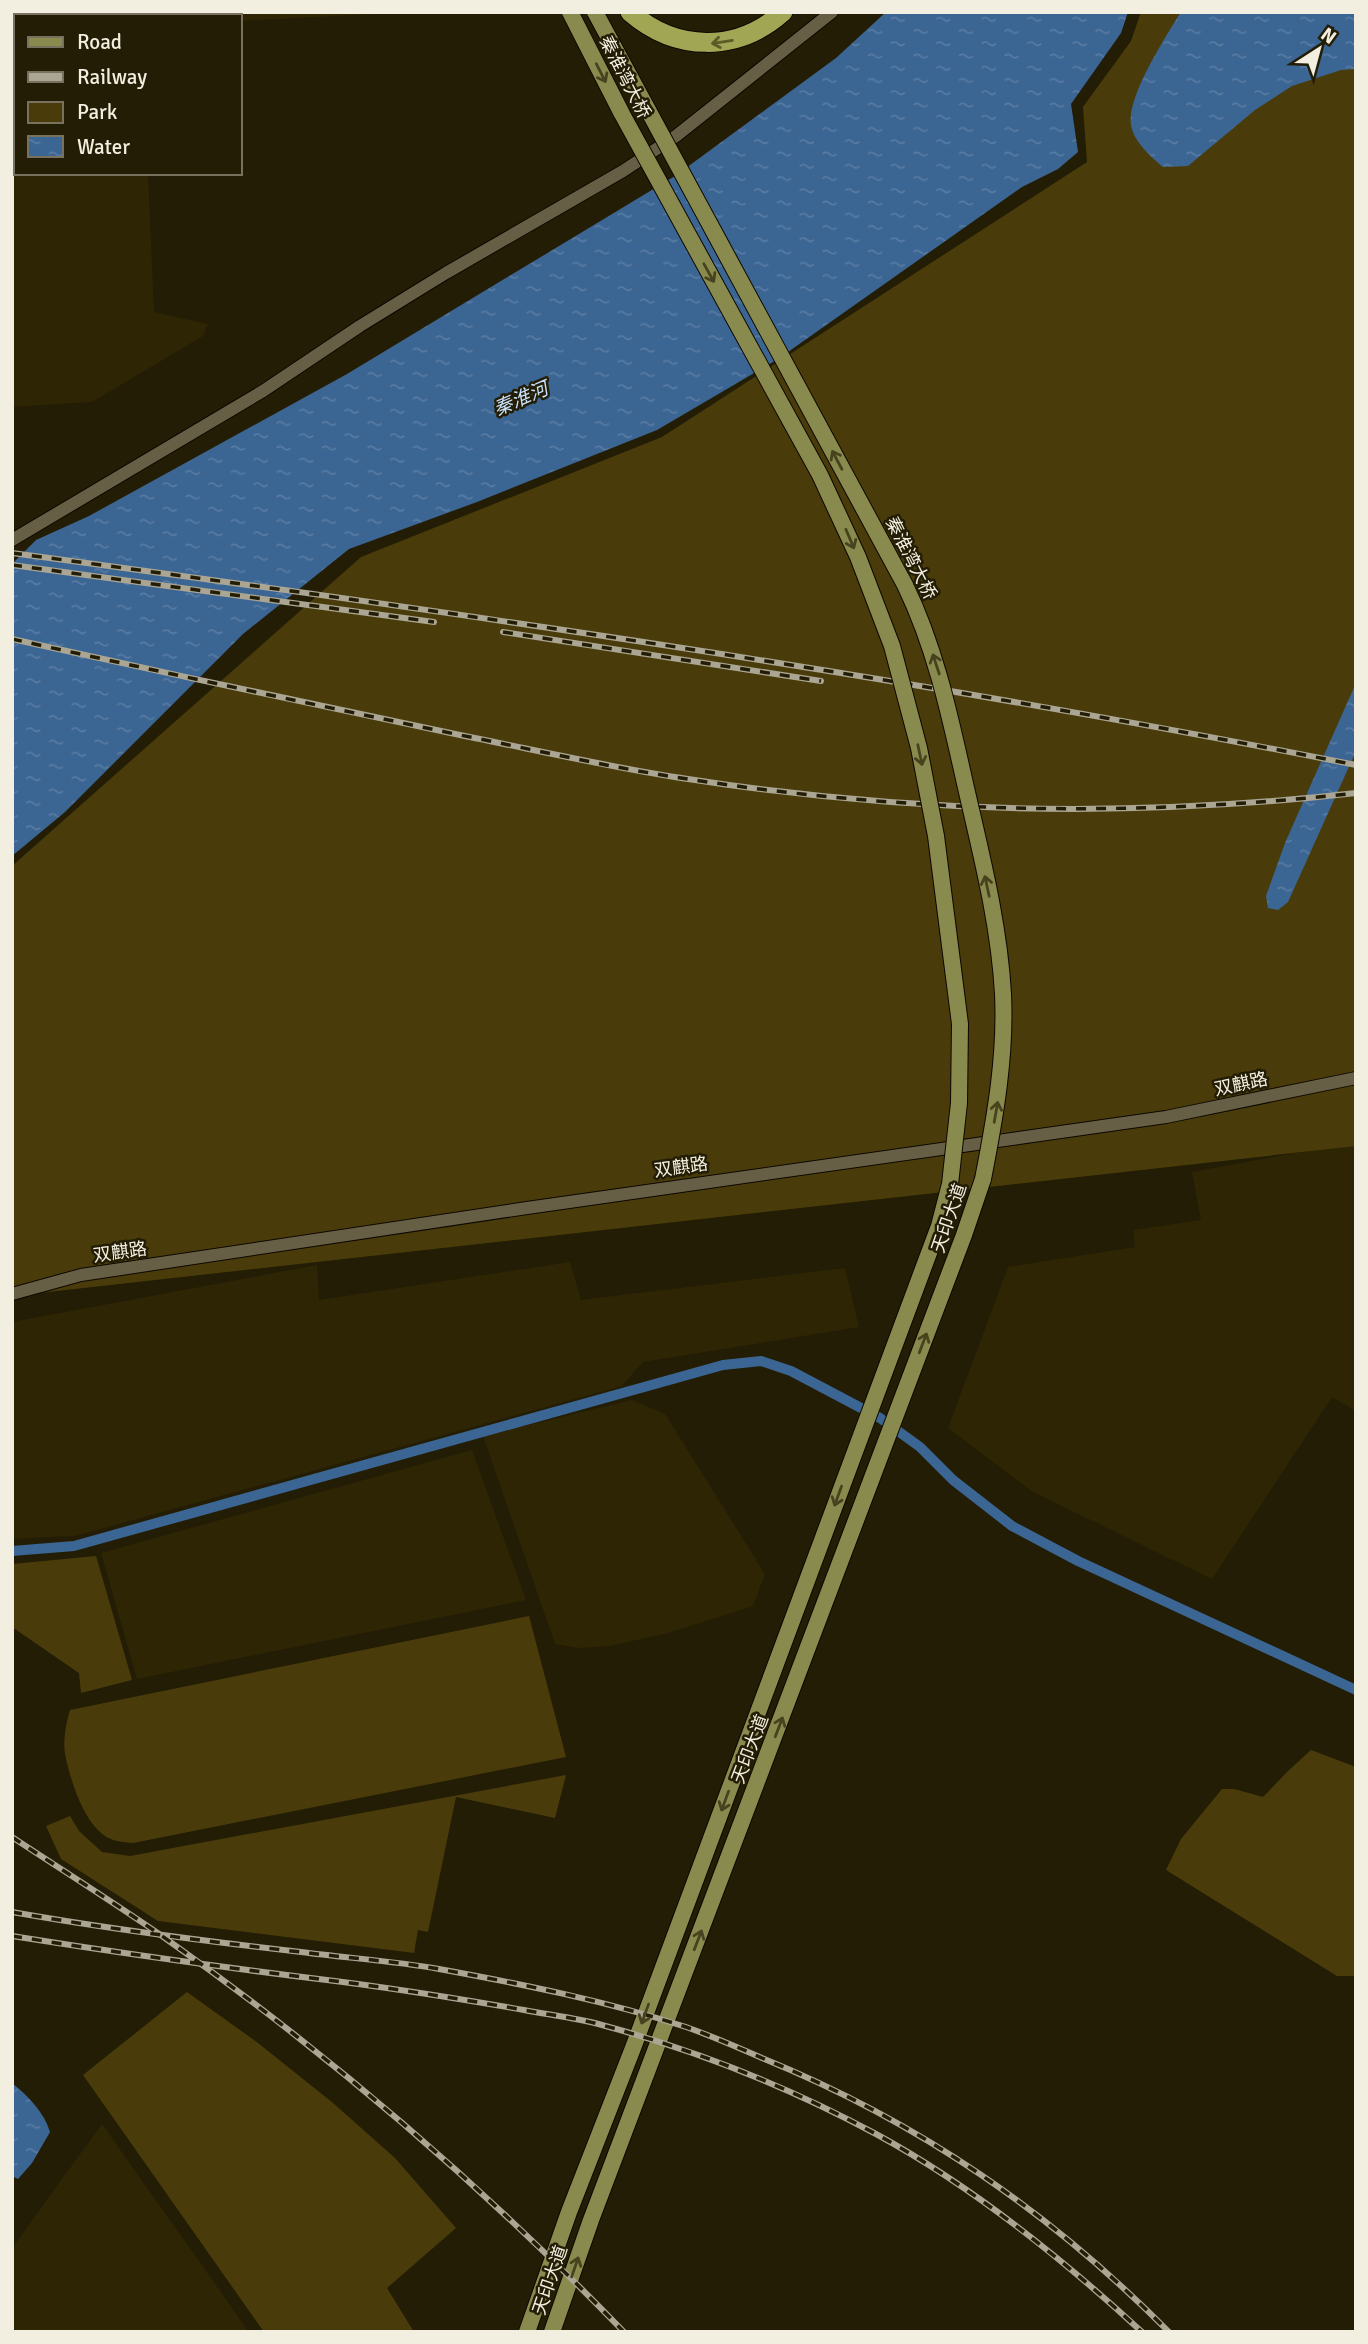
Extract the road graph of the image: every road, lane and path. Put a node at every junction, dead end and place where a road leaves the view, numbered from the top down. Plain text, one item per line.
1 (570, 12) edge
2 (595, 12) edge
3 (630, 12) edge
4 (783, 12) edge
5 (832, 12) edge
6 (12, 540) edge
7 (1356, 1078) edge
8 (983, 1179) joint
9 (950, 1184) joint
10 (12, 1294) edge
11 (527, 2332) edge
12 (552, 2332) edge

1 -> 9 main road, 秦淮湾大桥, bridge
8 -> 2 main road, 秦淮湾大桥, bridge
4 -> 3 highway
5 - 6 street
7 - 10 street, 双麒路
12 -> 8 main road, 天印大道
9 -> 11 main road, 天印大道

